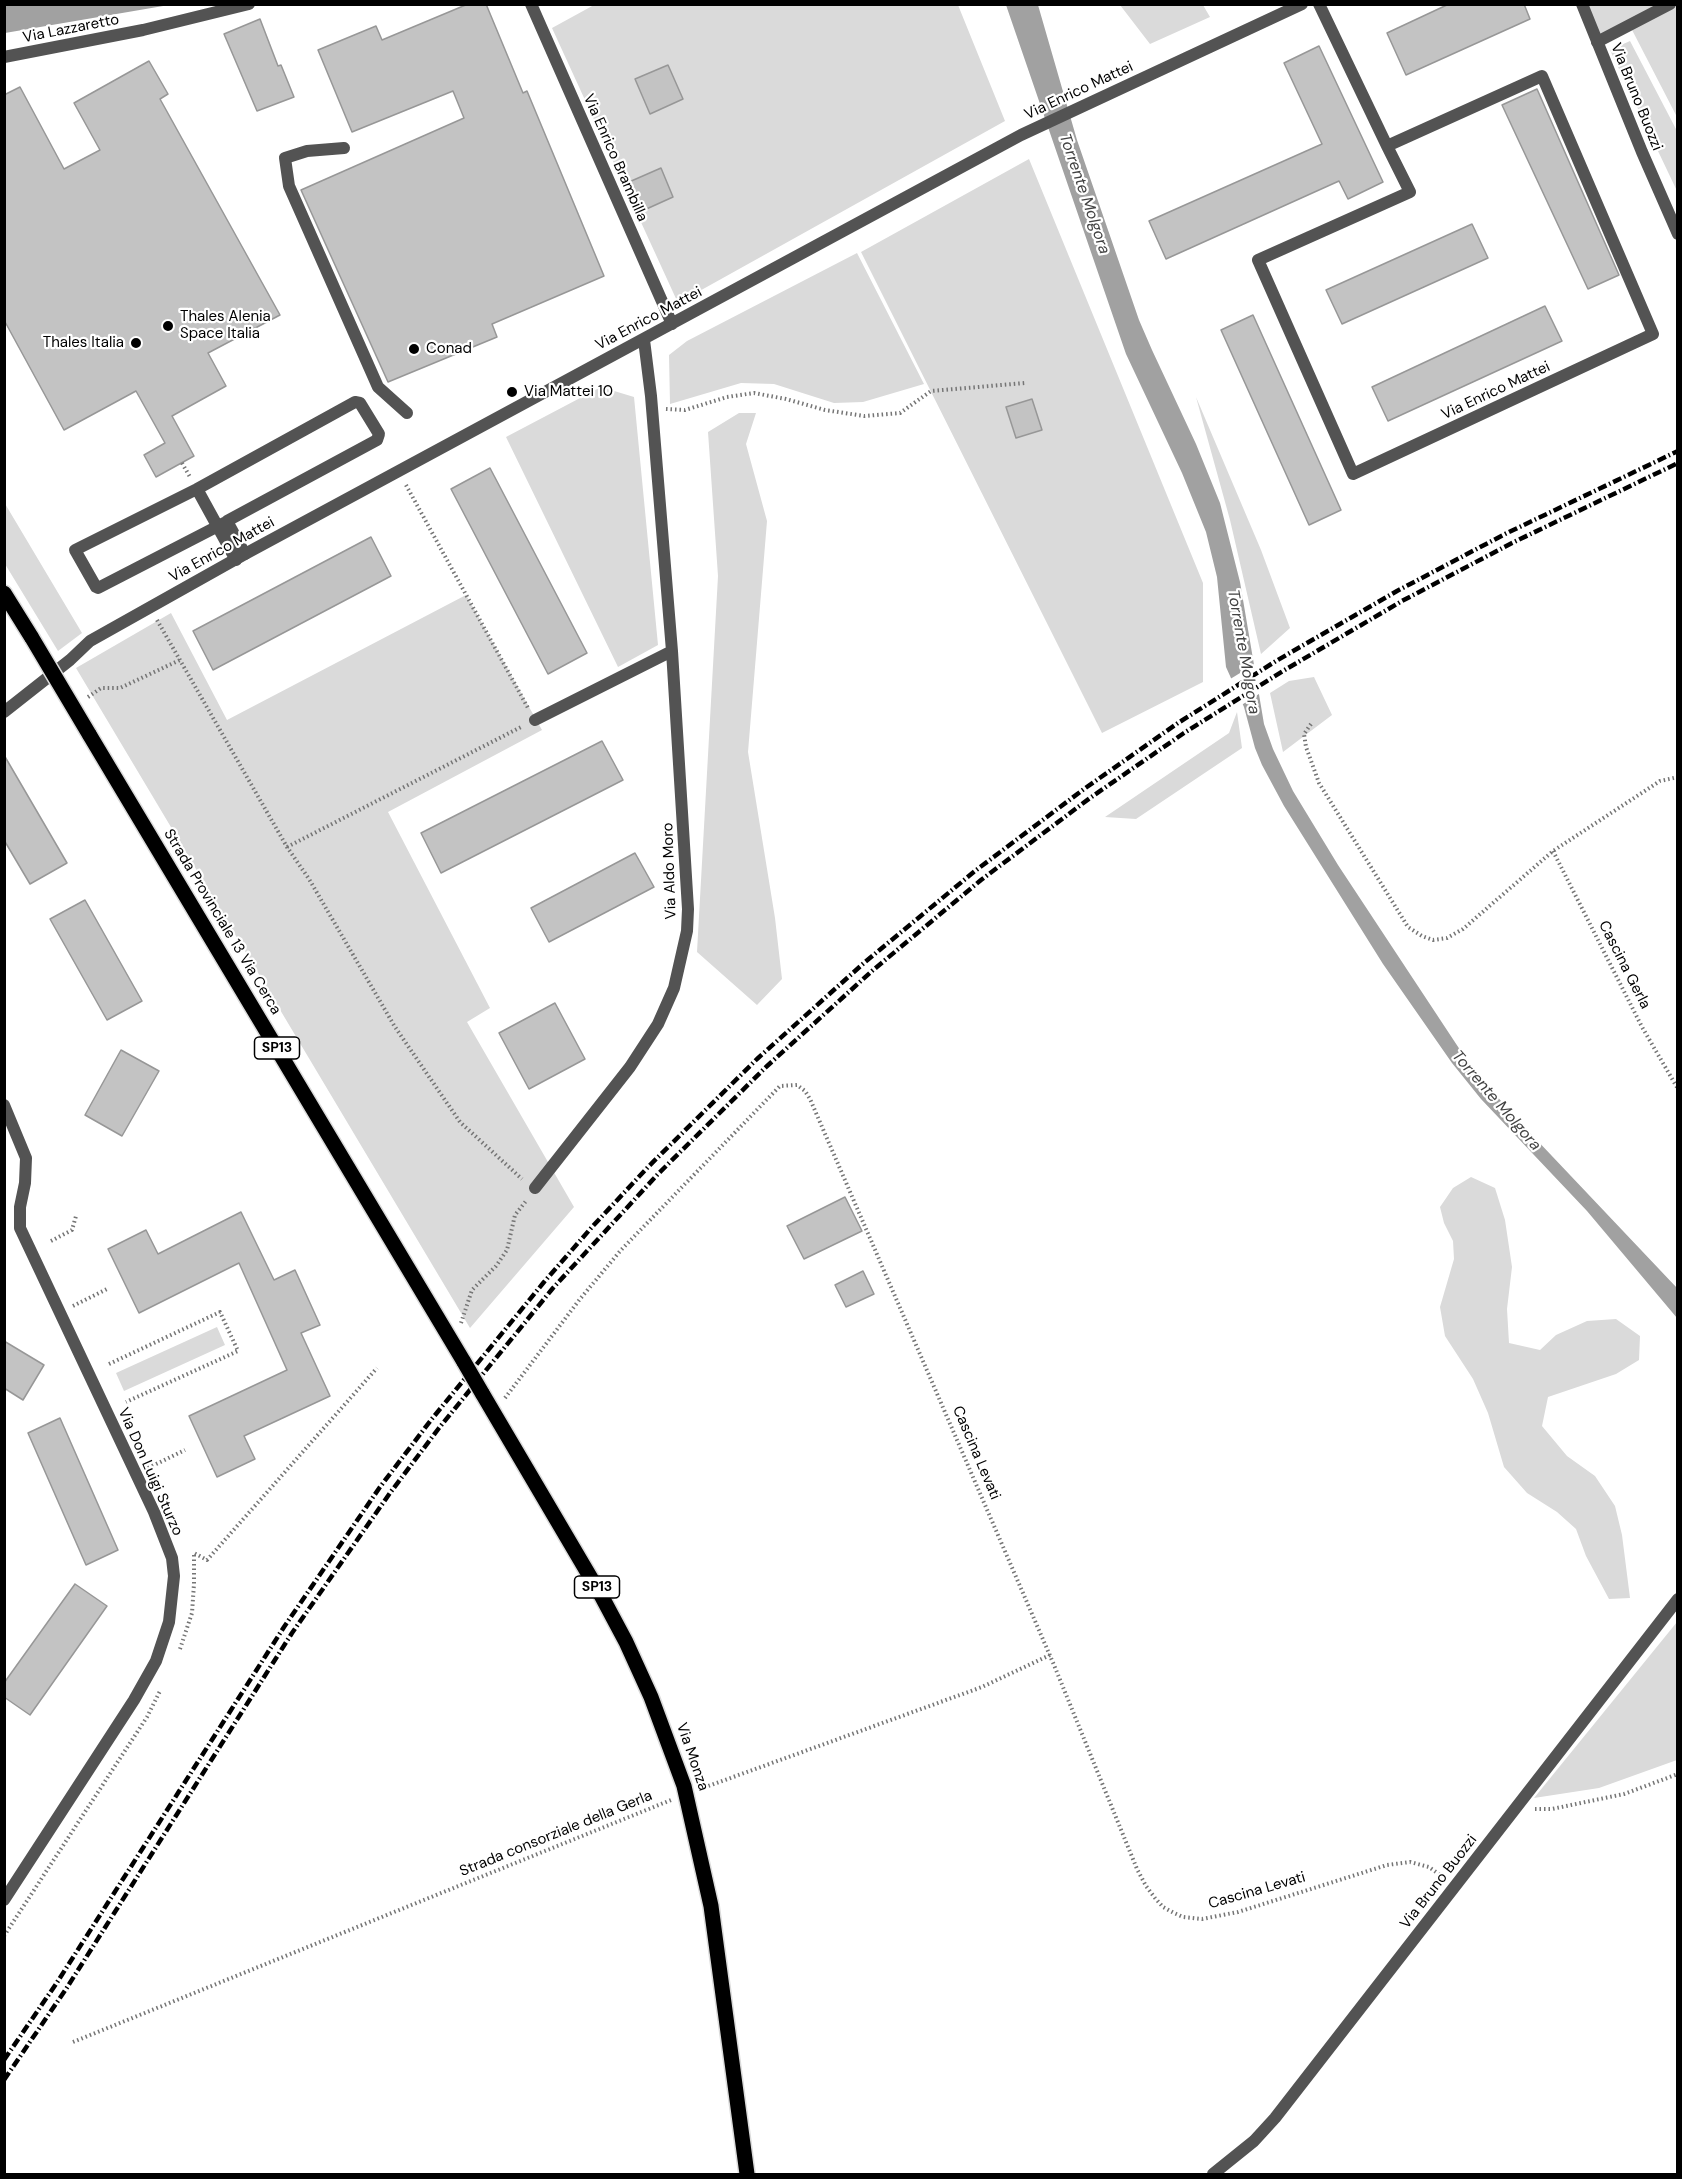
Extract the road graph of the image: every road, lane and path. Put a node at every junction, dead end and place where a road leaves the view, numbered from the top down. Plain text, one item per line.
1 (249, 4) edge
2 (531, 4) edge
3 (1302, 4) edge
4 (1319, 4) edge
5 (1582, 4) edge
6 (1670, 4) edge
7 (1597, 42) junction
8 (4, 57) edge
9 (1387, 146) junction
10 (344, 148) dead end
11 (1677, 234) edge
12 (672, 324) junction
13 (644, 340) junction
14 (1025, 383) dead end
15 (651, 396) junction
16 (406, 413) dead end
17 (398, 471) junction
18 (197, 489) junction
19 (223, 524) junction
20 (241, 557) junction
21 (4, 593) edge
22 (150, 606) junction
23 (672, 651) junction
24 (180, 660) junction
25 (30, 693) junction
26 (4, 699) edge
27 (72, 705) junction
28 (4, 712) edge
29 (535, 720) junction
30 (1311, 724) dead end
31 (1677, 777) edge
32 (287, 847) junction
33 (1553, 851) junction
34 (1677, 1089) edge
35 (4, 1105) edge
36 (535, 1188) junction
37 (76, 1215) dead end
38 (51, 1241) dead end
39 (107, 1289) dead end
40 (80, 1303) dead end
41 (460, 1326) dead end
42 (108, 1364) dead end
43 (377, 1368) dead end
44 (482, 1393) joint
45 (504, 1400) dead end
46 (126, 1402) dead end
47 (186, 1450) dead end
48 (156, 1464) dead end
49 (194, 1553) dead end
50 (1677, 1599) edge
51 (1050, 1655) junction
52 (1677, 1774) edge
53 (686, 1794) junction
54 (1516, 1809) junction
55 (1454, 1886) junction
56 (4, 1900) edge
57 (73, 2042) dead end
58 (747, 2175) edge
59 (1213, 2175) edge

1 - 8 street, Via Lazzaretto
2 - 12 street, Via Enrico Brambilla
3 - 12 street, Via Enrico Mattei
4 - 9 street, Via Enrico Mattei
5 - 7 street, Via Bruno Buozzi
6 - 7 street
7 - 11 street, Via Bruno Buozzi
9 - 9 street, Via Enrico Mattei
10 - 16 street
12 - 13 street, Via Enrico Mattei
13 - 15 street, Via Aldo Moro
13 - 17 street, Via Enrico Mattei
14 - 15 path
15 - 23 street, Via Aldo Moro
17 - 20 street, Via Enrico Mattei
17 - 29 path
18 - 19 street
18 - 19 street
18 - 19 street
19 - 20 street
20 - 22 street, Via Enrico Mattei
21 - 27 main road, Strada Provinciale 13 Via Cerca / SP13, bridge
22 - 24 path
22 - 25 street, Via Enrico Mattei
23 - 29 street
23 - 36 street, Via Aldo Moro
24 - 27 path
24 - 32 path
25 - 26 street
25 - 28 street, Via Enrico Mattei
27 - 44 main road, Strada Provinciale 13 Via Cerca / SP13, bridge
29 - 32 path
30 - 33 path
31 - 33 path
32 - 36 path
33 - 34 path, Cascina Gerla
35 - 56 street, Via Don Luigi Sturzo
36 - 41 path
37 - 38 path
39 - 40 path
42 - 46 path
43 - 49 path
44 - 53 main road, Via Monza / SP13
45 - 51 path, Cascina Levati
47 - 48 path
50 - 54 street, Via Bruno Buozzi
51 - 53 path, Strada consorziale della Gerla
51 - 55 path, Cascina Levati
52 - 54 path
53 - 57 path, Strada consorziale della Gerla
53 - 58 main road, Via Monza / SP13
54 - 55 street, Via Bruno Buozzi
55 - 59 street, Via Bruno Buozzi

